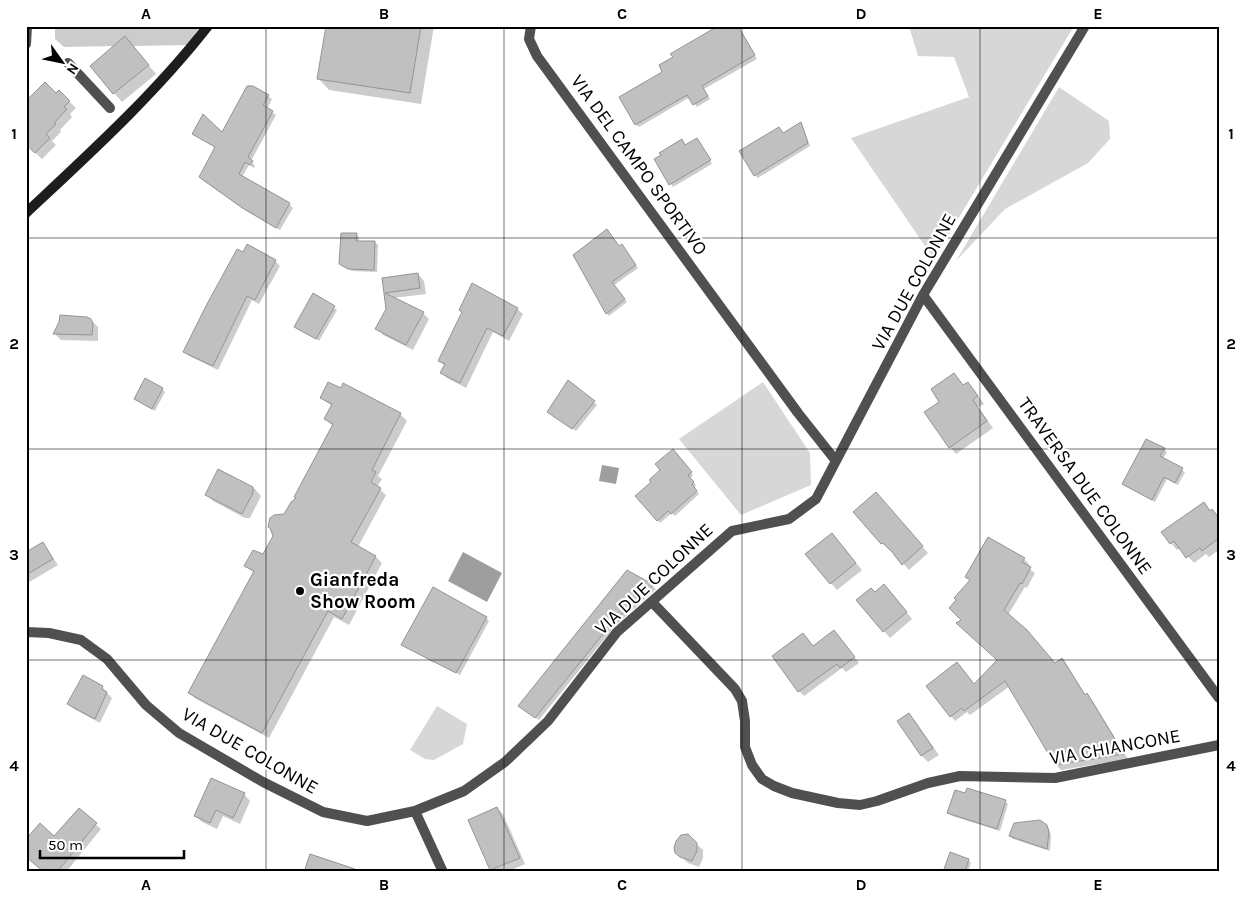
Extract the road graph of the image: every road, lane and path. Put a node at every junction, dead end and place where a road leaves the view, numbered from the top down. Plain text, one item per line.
1 (27, 26) edge
2 (208, 26) edge
3 (531, 26) edge
4 (1085, 26) edge
5 (26, 44) edge
6 (68, 63) dead end
7 (110, 108) dead end
8 (26, 213) edge
9 (923, 295) junction
10 (836, 461) junction
11 (652, 602) junction
12 (26, 632) edge
13 (1219, 698) edge
14 (1219, 745) edge
15 (414, 812) junction
16 (443, 872) edge

1 - 5 street
2 - 8 main road
3 - 10 street, VIA DEL CAMPO SPORTIVO
4 - 9 street, VIA DUE COLONNE
6 - 7 street
9 - 10 street, VIA DUE COLONNE
9 - 13 street, TRAVERSA DUE COLONNE
10 - 11 street, VIA DUE COLONNE
11 - 14 street, VIA CHIANCONE
11 - 15 street, VIA DUE COLONNE
12 - 15 street, VIA DUE COLONNE
15 - 16 street

